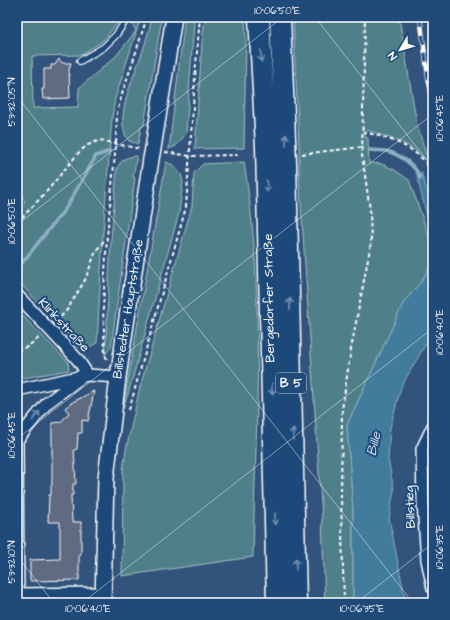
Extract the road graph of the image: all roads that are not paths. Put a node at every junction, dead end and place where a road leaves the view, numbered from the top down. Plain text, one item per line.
1 (128, 17) edge
2 (174, 17) edge
3 (260, 17) edge
4 (280, 17) edge
5 (80, 61) dead end
6 (17, 295) edge
7 (84, 376) junction
8 (118, 377) junction
9 (17, 390) edge
10 (433, 426) edge
11 (433, 588) edge
12 (18, 597) edge
13 (103, 598) edge
14 (277, 603) edge
15 (296, 603) edge

1 - 5 lane
2 - 8 street, Billstedter Hauptstraße
3 -> 14 highway, Bergedorfer Straße / B 5
15 -> 4 highway, Bergedorfer Straße / B 5
6 - 7 street, Klinkstraße
7 - 8 street
7 - 9 street
12 -> 7 street
8 - 13 street, Billstedter Hauptstraße
10 - 11 street, Billstieg
12 - 13 street

